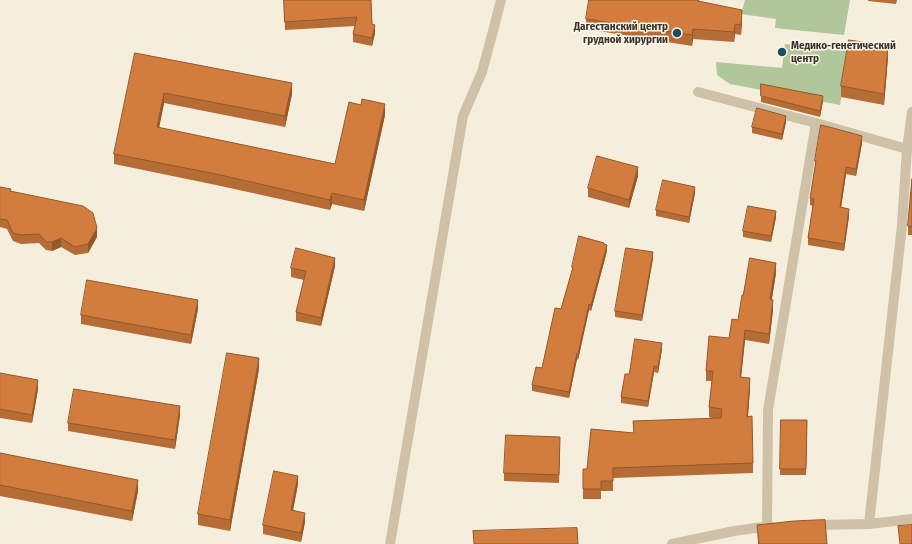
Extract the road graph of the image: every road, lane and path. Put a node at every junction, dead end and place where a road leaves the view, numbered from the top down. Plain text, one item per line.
1 (500, 0) edge
2 (698, 92) dead end
3 (912, 112) edge
4 (816, 123) junction
5 (907, 149) junction
6 (912, 519) edge
7 (868, 524) junction
8 (806, 525) edge
9 (767, 526) junction
10 (783, 526) edge
11 (390, 544) edge
12 (672, 544) edge

1 - 11 street
2 - 4 street
3 - 5 street
4 - 5 street
4 - 9 street
5 - 7 street
6 - 7 street
7 - 8 street
9 - 10 street
9 - 12 street

